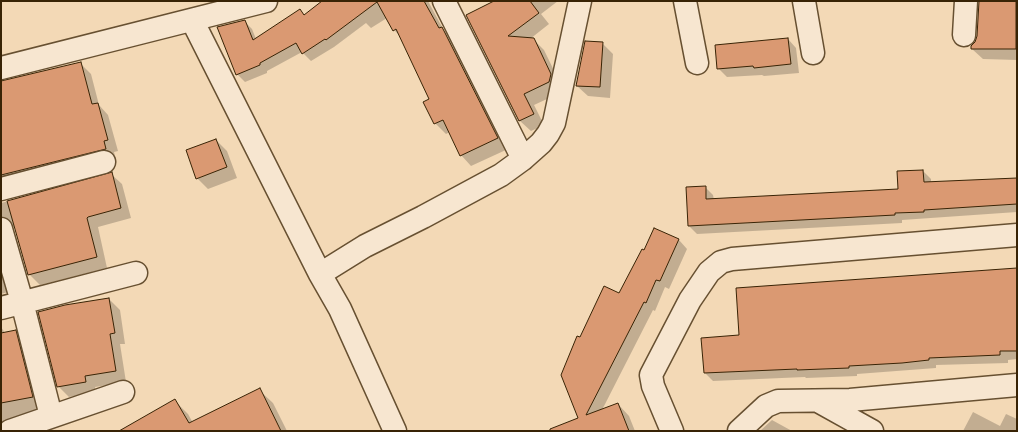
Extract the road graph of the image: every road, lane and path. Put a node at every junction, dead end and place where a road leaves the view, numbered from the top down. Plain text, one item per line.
1 (266, 1) edge
2 (444, 1) edge
3 (580, 1) edge
4 (685, 1) edge
5 (804, 1) edge
6 (966, 1) edge
7 (192, 20) junction
8 (964, 35) dead end
9 (813, 53) dead end
10 (698, 63) dead end
11 (1, 68) edge
12 (523, 159) junction
13 (104, 162) dead end
14 (1, 189) edge
15 (1, 229) edge
16 (1017, 235) edge
17 (136, 273) dead end
18 (320, 274) junction
19 (12, 305) edge
20 (1017, 384) edge
21 (122, 392) dead end
22 (817, 400) junction
23 (51, 416) junction
24 (10, 431) edge
25 (395, 431) edge
26 (672, 431) edge
27 (739, 431) edge
28 (872, 431) edge

1 - 7 street
2 - 12 street
3 - 12 street
4 - 10 street
5 - 9 street
6 - 8 street
7 - 11 street
7 - 18 street
12 - 18 street
13 - 14 street
15 - 19 street
16 - 26 street
17 - 19 street
18 - 25 street
19 - 23 street
20 - 22 street
21 - 23 street
22 - 27 street
22 - 28 street
23 - 24 street

